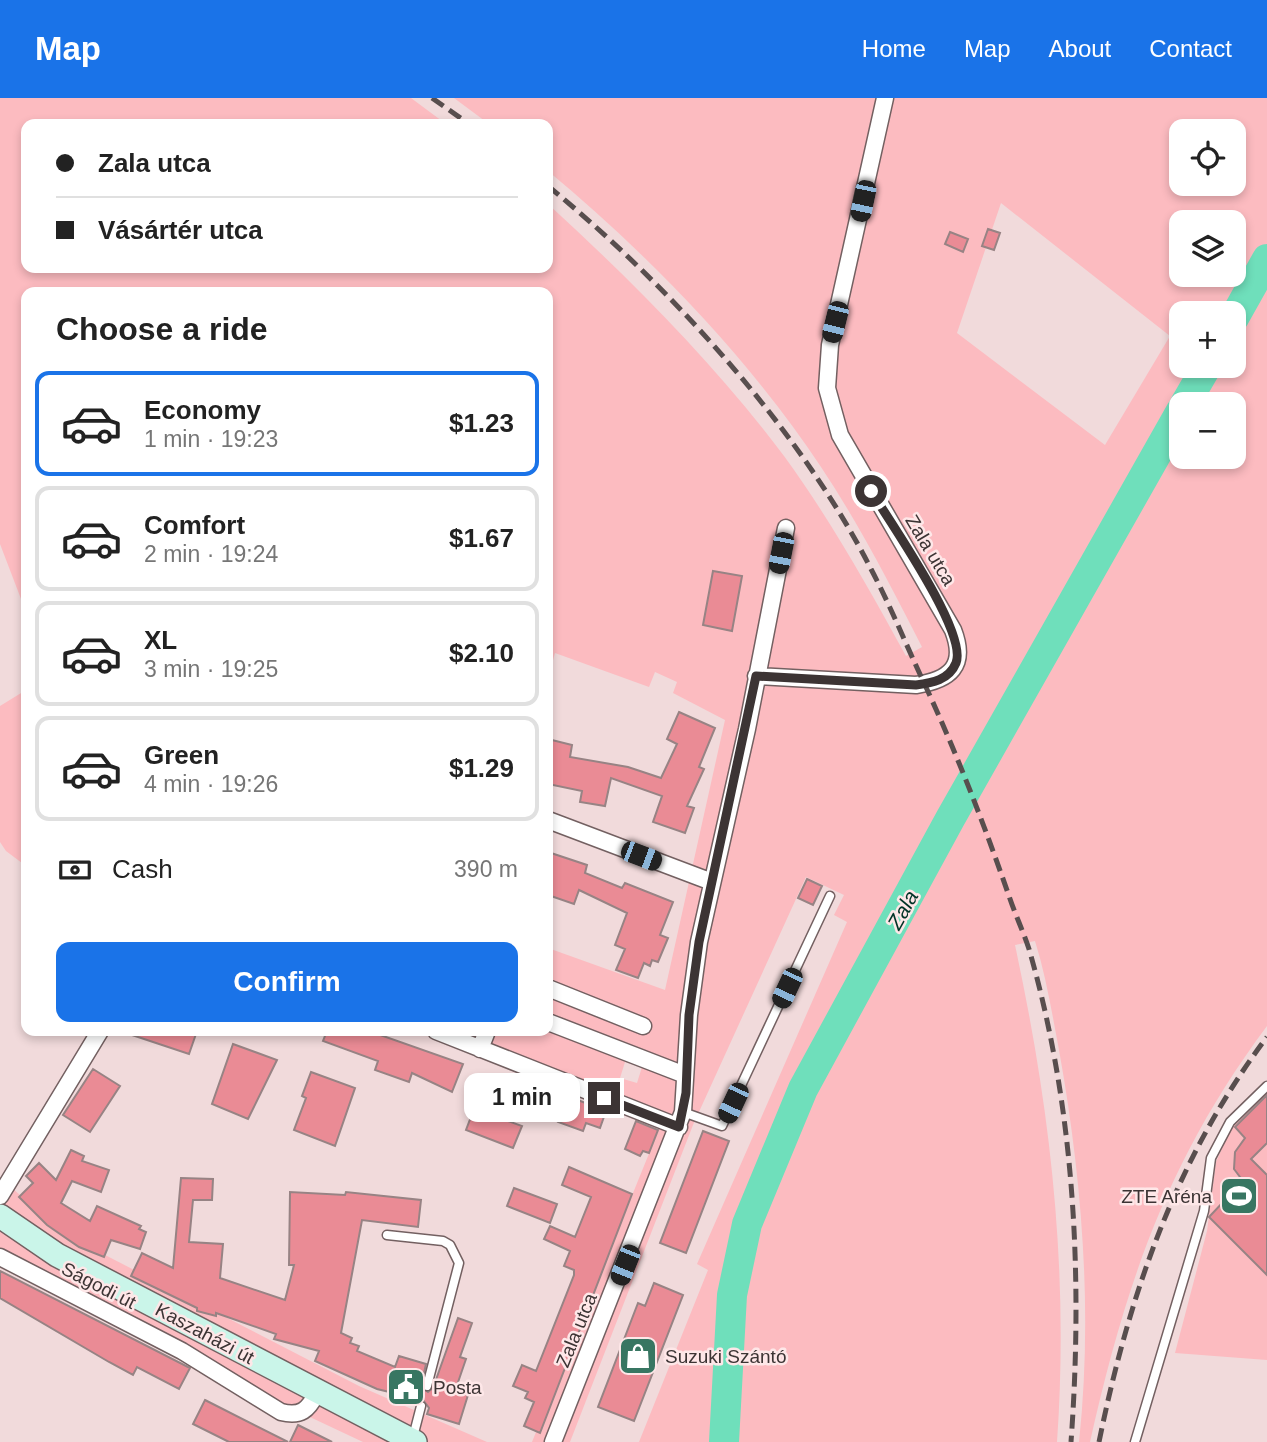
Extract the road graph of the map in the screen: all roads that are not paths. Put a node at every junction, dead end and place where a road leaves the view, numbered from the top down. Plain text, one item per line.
1 (885, 98) edge
2 (786, 528) dead end
3 (756, 676) junction
4 (553, 822) edge
5 (712, 882) junction
6 (830, 896) dead end
7 (553, 990) edge
8 (553, 1024) edge
9 (97, 1036) edge
10 (448, 1036) edge
11 (485, 1036) edge
12 (480, 1049) junction
13 (630, 1054) junction
14 (685, 1075) junction
15 (1267, 1086) edge
16 (681, 1119) junction
17 (0, 1196) edge
18 (0, 1216) edge
19 (387, 1235) dead end
20 (0, 1257) edge
21 (427, 1386) dead end
22 (317, 1393) junction
23 (421, 1406) dead end
24 (413, 1442) edge
25 (553, 1442) edge
26 (1135, 1442) edge

1 - 3 street, Zala utca
2 - 3 street, Zala utca
3 - 5 street, Zala utca
4 - 5 street
5 - 14 street, Zala utca
6 - 16 lane
7 - 13 street
8 - 13 street
9 - 17 street
10 - 12 street
11 - 12 street
12 - 16 street
13 - 14 street
14 - 16 street, Zala utca
15 - 26 lane
16 - 25 street, Zala utca
18 - 22 street, Kaszaházi út
19 - 21 lane
20 - 22 street, Ságodi út
22 - 24 street, Kaszaházi út
23 - 24 lane

